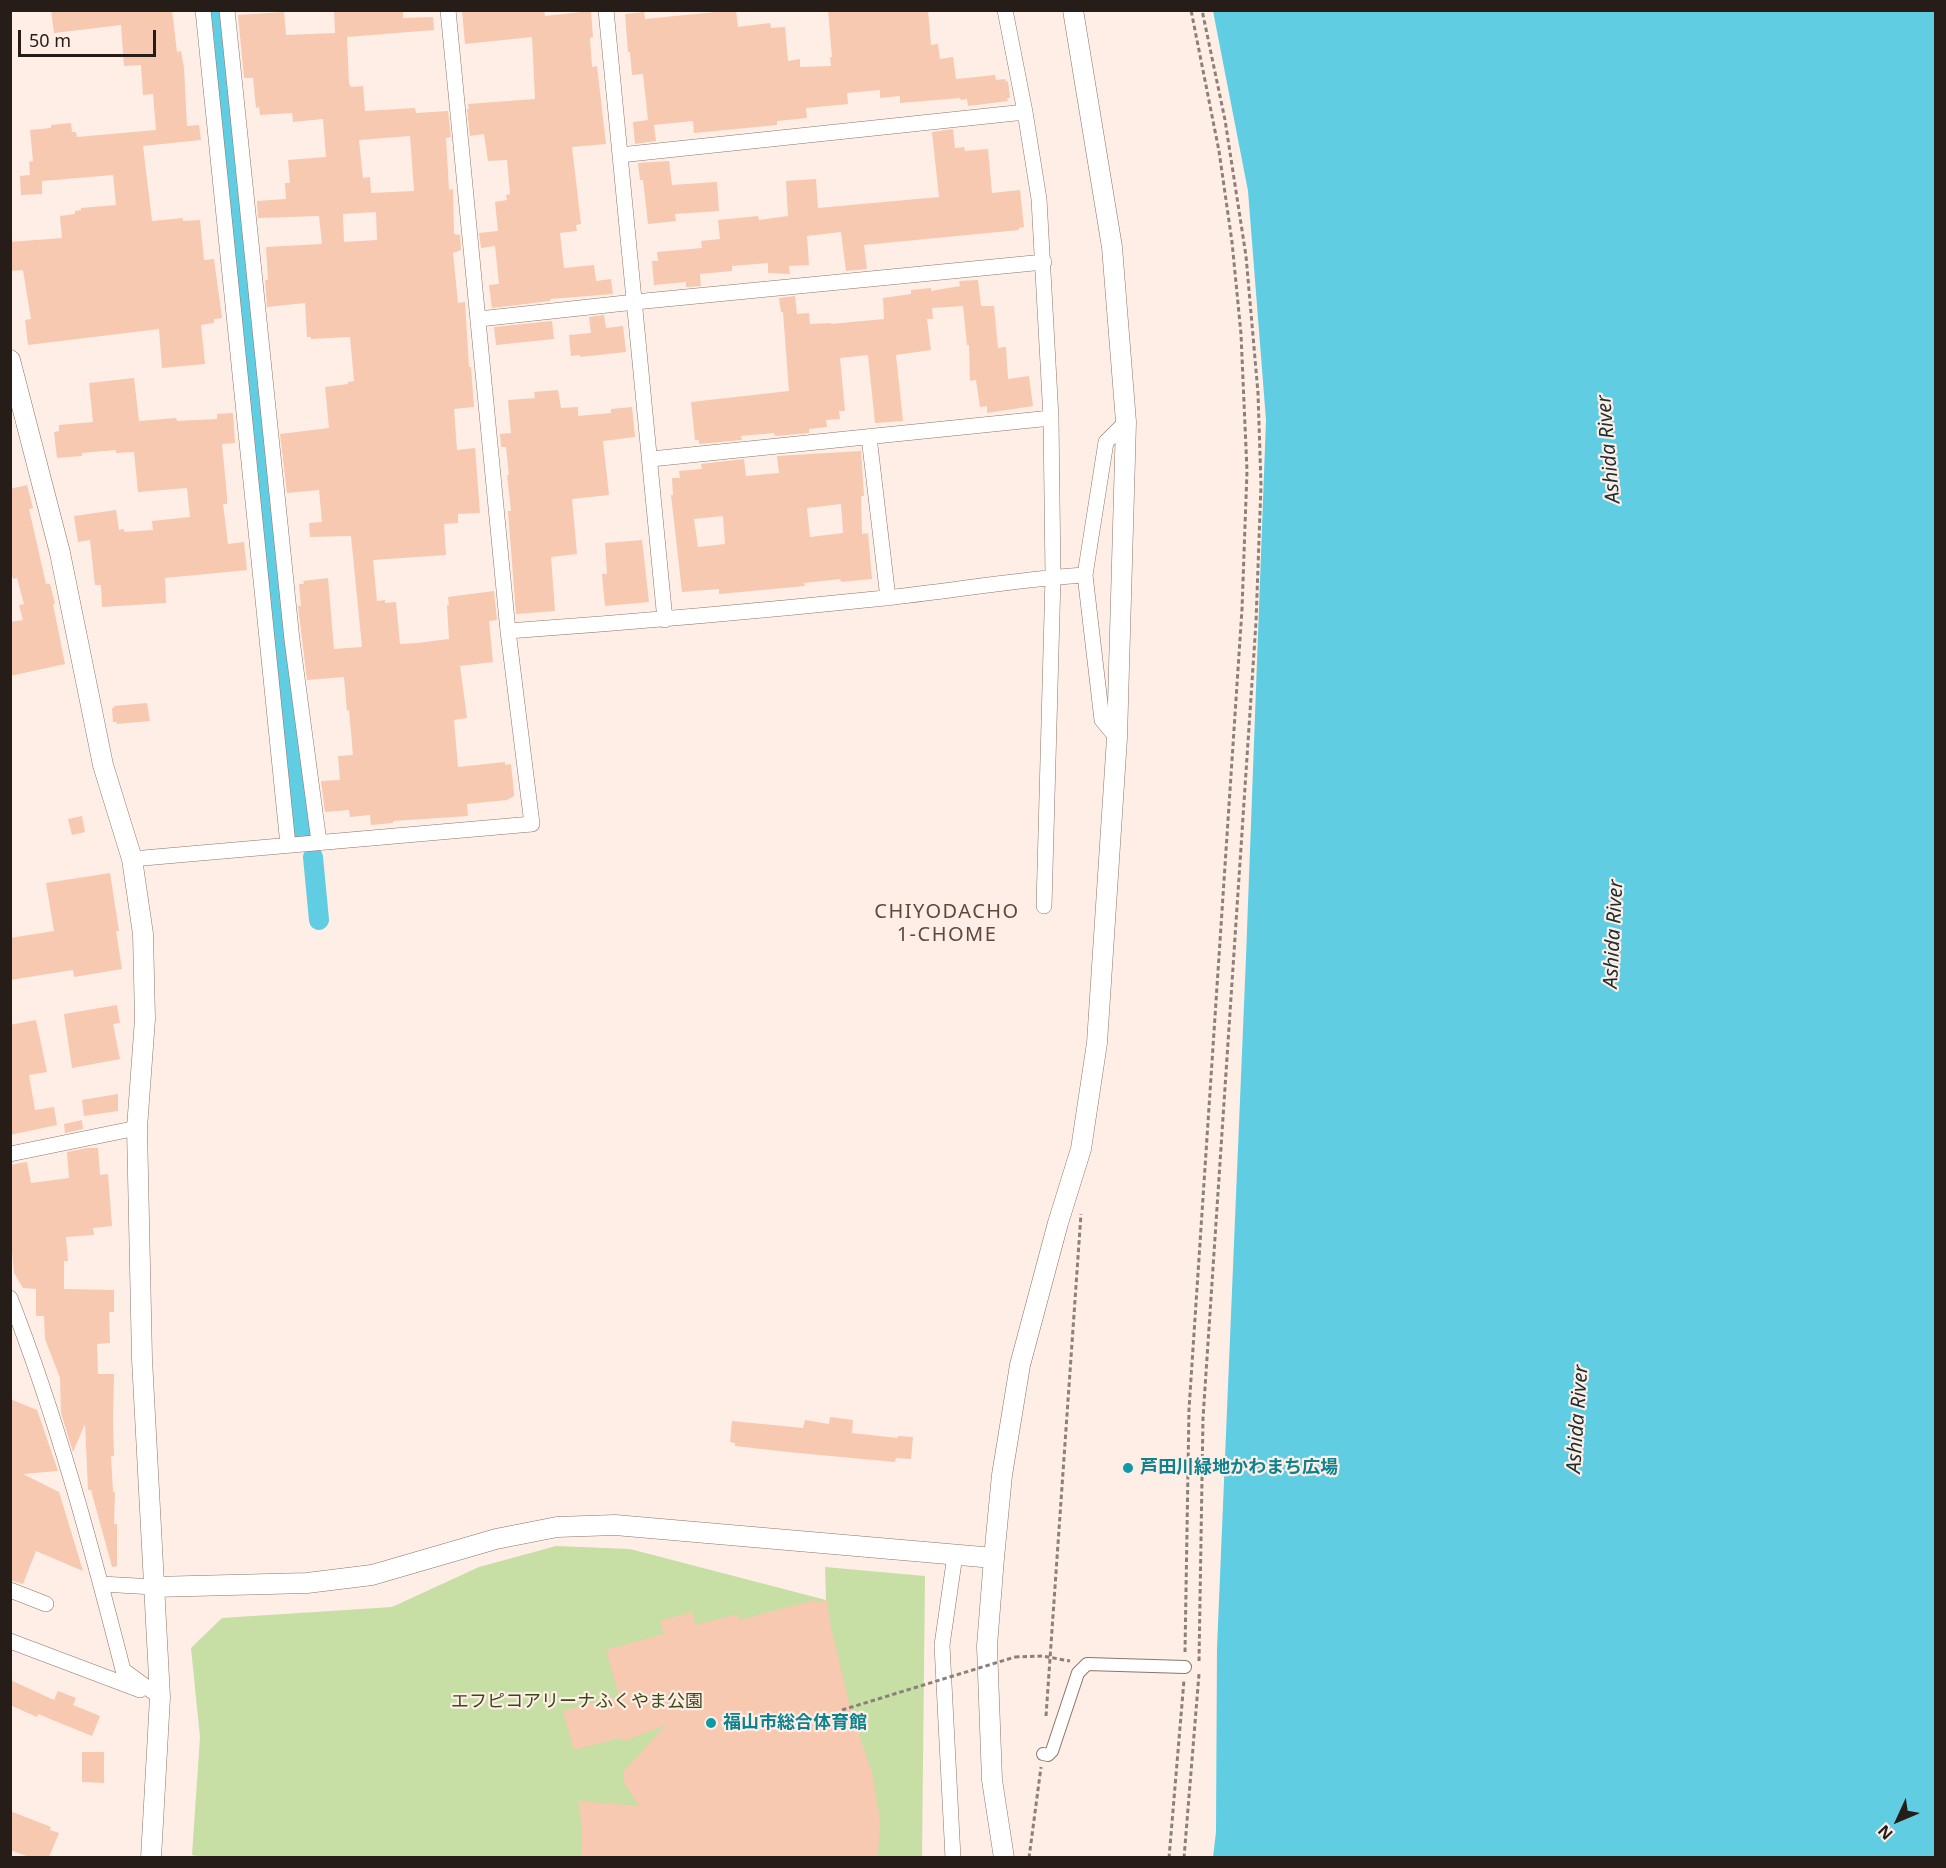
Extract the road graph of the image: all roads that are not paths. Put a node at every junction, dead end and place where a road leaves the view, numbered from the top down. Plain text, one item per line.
1 (203, 10) edge
2 (227, 10) edge
3 (448, 10) edge
4 (606, 10) edge
5 (1005, 10) edge
6 (1073, 10) edge
7 (1025, 112) junction
8 (620, 155) junction
9 (1044, 262) junction
10 (635, 302) junction
11 (479, 319) junction
12 (10, 360) edge
13 (1051, 418) junction
14 (1126, 422) junction
15 (869, 437) junction
16 (651, 459) junction
17 (1085, 575) junction
18 (1053, 577) junction
19 (888, 598) junction
20 (665, 620) junction
21 (508, 631) junction
22 (1117, 738) junction
23 (319, 842) junction
24 (288, 845) junction
25 (132, 859) junction
26 (1044, 906) dead end
27 (137, 1128) junction
28 (10, 1154) edge
29 (10, 1298) edge
30 (955, 1555) junction
31 (994, 1558) junction
32 (101, 1584) junction
33 (154, 1587) junction
34 (10, 1590) edge
35 (46, 1604) dead end
36 (10, 1641) edge
37 (1185, 1667) road end
38 (160, 1697) junction
39 (1043, 1754) road end
40 (151, 1857) edge
41 (953, 1857) edge
42 (1004, 1857) edge

1 - 24 street
2 - 23 street
3 - 11 street
4 - 8 street
5 - 7 street
6 - 14 street
7 - 8 street
7 - 9 street
8 - 10 street
9 - 10 street
9 - 13 street
10 - 11 street
10 - 16 street
11 - 21 street
12 - 25 street
13 - 15 street
13 - 18 street
14 - 17 street
14 - 22 street
15 - 16 street
15 - 19 street
16 - 20 street
17 - 18 street
17 - 22 street
18 - 19 street
18 - 26 street
19 - 20 street
20 - 21 street
21 - 23 street
22 - 31 street
23 - 24 street
24 - 25 street
25 - 27 street
27 - 28 street
27 - 33 street
29 - 32 street
30 - 31 street
30 - 33 street
30 - 41 street
31 - 42 street
32 - 33 street
32 - 38 street
33 - 38 street
34 - 35 street
36 - 38 street
37 - 39 street
38 - 40 street

